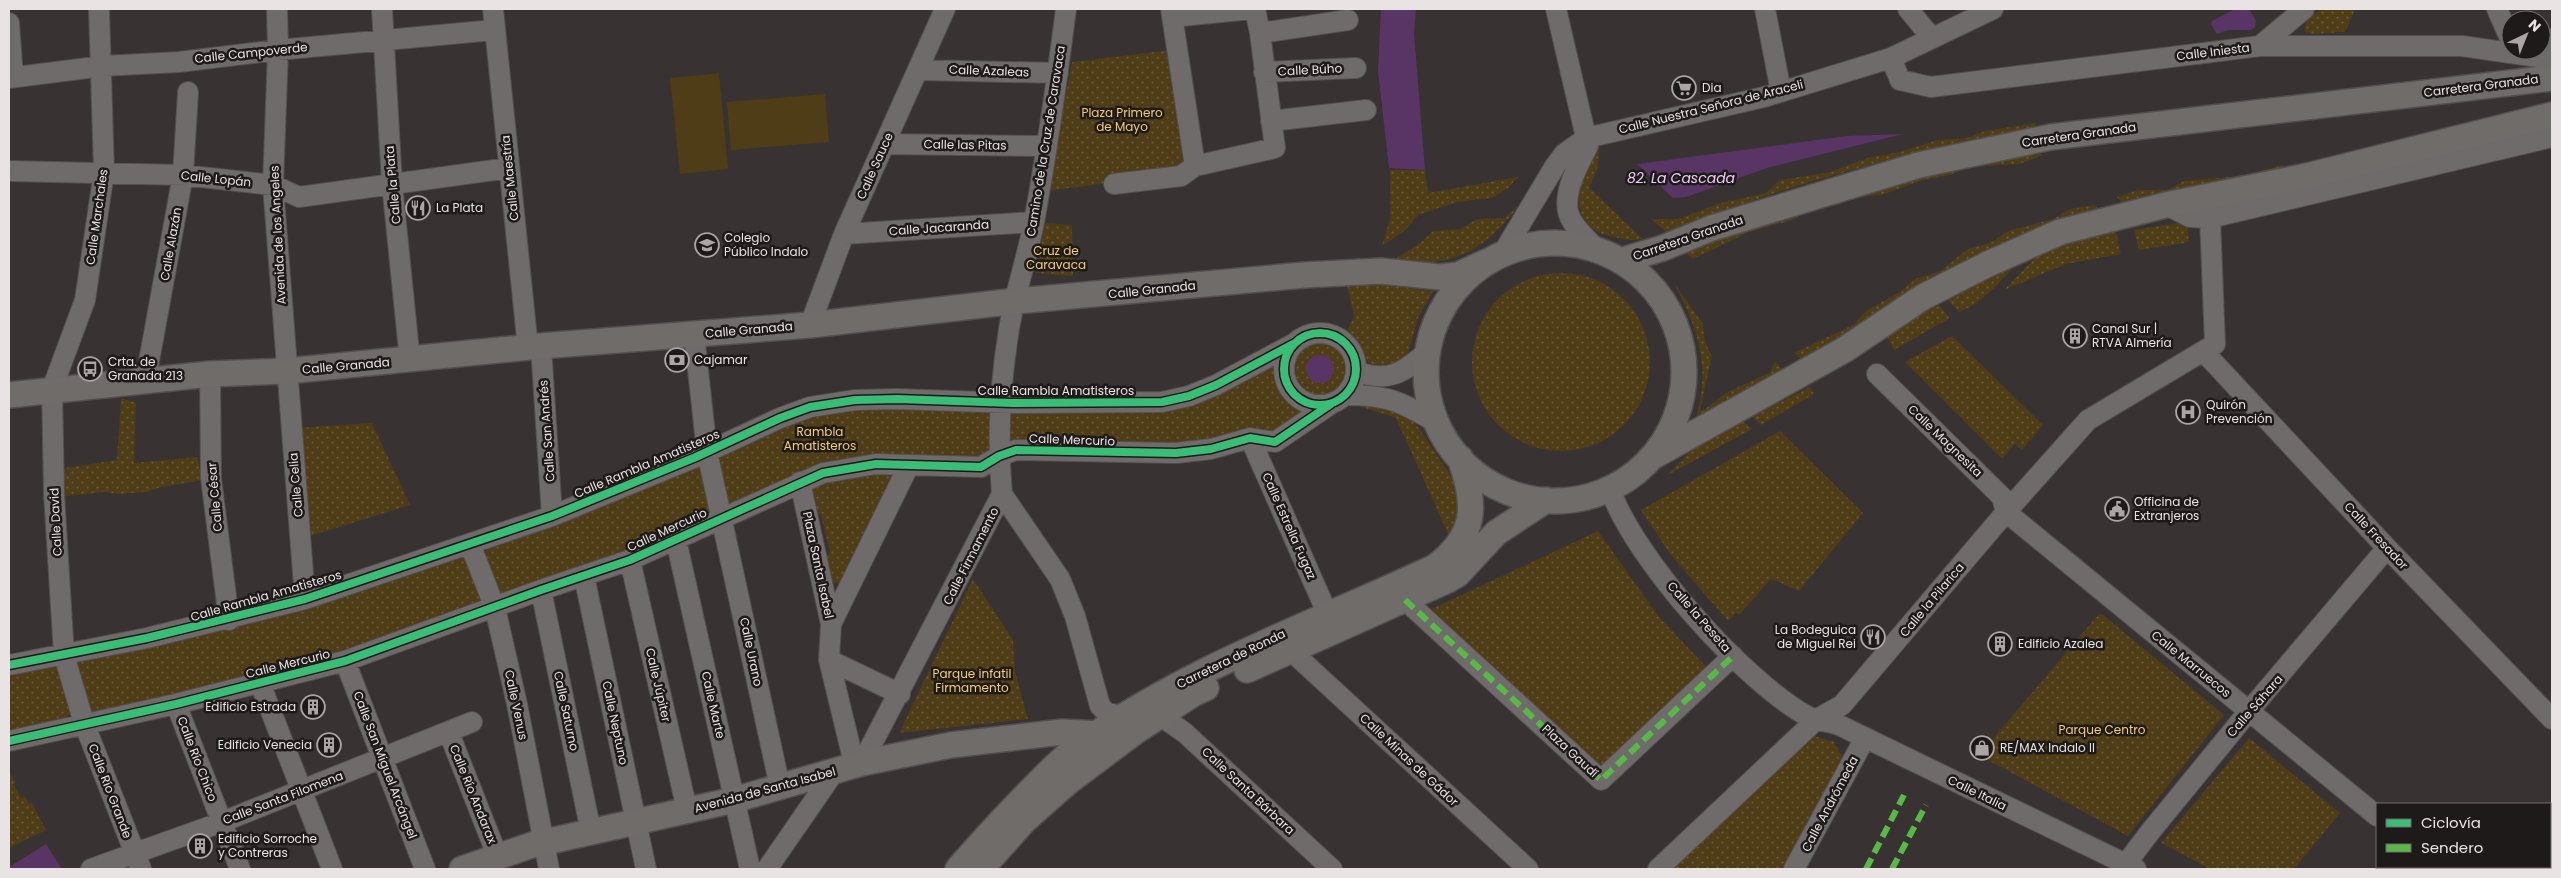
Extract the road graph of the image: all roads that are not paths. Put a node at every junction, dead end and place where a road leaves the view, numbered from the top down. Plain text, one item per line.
1 (99, 9) edge
2 (277, 9) edge
3 (382, 9) edge
4 (493, 9) edge
5 (945, 9) edge
6 (1066, 9) edge
7 (1251, 9) edge
8 (1254, 9) edge
9 (1556, 9) edge
10 (1765, 9) edge
11 (1908, 9) edge
12 (1968, 9) edge
13 (1992, 9) edge
14 (2304, 9) edge
15 (1172, 13) edge
16 (1348, 20) dead end
17 (9, 23) edge
18 (1953, 27) junction
19 (494, 30) junction
20 (1260, 34) junction
21 (1931, 37) junction
22 (384, 40) junction
23 (2501, 42) edge
24 (2260, 46) junction
25 (2462, 46) junction
26 (278, 50) junction
27 (1891, 58) junction
28 (2552, 59) edge
29 (103, 66) junction
30 (1356, 68) dead end
31 (919, 70) junction
32 (1264, 72) junction
33 (1058, 73) junction
34 (11, 78) edge
35 (2552, 78) edge
36 (188, 92) dead end
37 (1781, 92) junction
38 (1366, 110) dead end
39 (2552, 114) edge
40 (1271, 122) junction
41 (2552, 137) edge
42 (1586, 138) junction
43 (885, 144) junction
44 (1045, 146) junction
45 (1195, 166) junction
46 (509, 168) junction
47 (9, 171) edge
48 (104, 172) junction
49 (183, 175) junction
50 (392, 184) junction
51 (1114, 184) dead end
52 (273, 186) junction
53 (2166, 205) junction
54 (2210, 218) junction
55 (1034, 222) junction
56 (844, 234) junction
57 (1598, 251) junction
58 (1495, 258) junction
59 (1620, 261) junction
60 (1016, 301) junction
61 (810, 325) junction
62 (694, 334) junction
63 (1295, 343) junction
64 (534, 347) junction
65 (2209, 347) junction
66 (1428, 351) junction
67 (410, 361) junction
68 (287, 371) junction
69 (1356, 372) junction
70 (210, 374) junction
71 (1877, 374) dead end
72 (128, 383) junction
73 (52, 389) junction
74 (9, 395) edge
75 (1338, 399) junction
76 (1000, 403) junction
77 (1437, 423) junction
78 (1250, 438) junction
79 (707, 452) junction
80 (999, 456) junction
81 (1652, 457) junction
82 (1460, 458) junction
83 (909, 465) junction
84 (800, 482) junction
85 (1610, 489) junction
86 (1002, 494) junction
87 (1546, 500) junction
88 (2006, 512) junction
89 (552, 516) junction
90 (722, 517) junction
91 (676, 540) junction
92 (470, 544) junction
93 (2387, 548) junction
94 (630, 560) junction
95 (584, 576) junction
96 (541, 590) junction
97 (304, 599) junction
98 (1405, 600) junction
99 (495, 608) junction
100 (1328, 615) junction
101 (229, 620) junction
102 (831, 624) junction
103 (1290, 650) junction
104 (64, 655) junction
105 (1733, 656) junction
106 (829, 660) junction
107 (345, 661) junction
108 (9, 665) edge
109 (260, 683) junction
110 (900, 694) junction
111 (176, 704) junction
112 (1100, 706) junction
113 (2249, 711) junction
114 (1161, 716) junction
115 (1817, 719) junction
116 (2552, 719) edge
117 (472, 722) dead end
118 (84, 723) junction
119 (1125, 727) junction
120 (448, 733) junction
121 (1083, 737) junction
122 (1865, 738) junction
123 (9, 741) edge
124 (382, 759) junction
125 (851, 767) junction
126 (780, 787) junction
127 (302, 791) junction
128 (734, 800) junction
129 (687, 810) junction
130 (2376, 815) edge
131 (222, 822) junction
132 (636, 822) junction
133 (591, 832) junction
134 (543, 843) junction
135 (497, 856) junction
136 (137, 861) edge
137 (2128, 868) edge
138 (91, 869) edge
139 (240, 869) edge
140 (332, 869) edge
141 (426, 869) edge
142 (462, 869) edge
143 (549, 869) edge
144 (646, 869) edge
145 (750, 869) edge
146 (767, 869) edge
147 (958, 869) edge
148 (981, 869) edge
149 (1332, 869) edge
150 (1528, 869) edge
151 (1658, 869) edge
152 (1794, 869) edge

1 - 29 street, Calle Marchales
2 - 26 street, Avenida de los Angeles
3 - 22 street, Calle la Plata
4 - 19 street, Calle Maestría
5 - 31 street, Calle Sauce
6 - 33 street, Camino de la Cruz de Caravaca
7 - 15 street
8 - 20 street
9 - 42 street
10 - 37 street
11 - 21 street
12 - 18 street, Calle Nuestra Señora de Araceli
13 - 18 street
14 - 24 street
15 - 45 street
16 - 20 street
17 - 34 street
18 - 21 street, Calle Nuestra Señora de Araceli
19 - 22 street, Calle Campoverde
19 - 46 street, Calle Maestría
20 - 32 street
21 - 27 street, Calle Nuestra Señora de Araceli
22 - 26 street, Calle Campoverde
22 - 50 street, Calle la Plata
23 - 25 street
24 - 25 street, Calle Iniesta
24 - 27 street, Calle Iniesta
25 - 28 street, Calle Iniesta
26 - 29 street, Calle Campoverde
26 - 52 street, Avenida de los Angeles
27 - 37 street, Calle Nuestra Señora de Araceli
29 - 34 street, Calle Campoverde
29 - 48 street, Calle Marchales
30 - 32 street, Calle Búho
31 - 33 street, Calle Azaleas
31 - 43 street, Calle Sauce
32 - 40 street
33 - 44 street, Camino de la Cruz de Caravaca
35 - 59 main road, Carretera Granada
36 - 49 street, Calle Alazán
37 - 42 street, Calle Nuestra Señora de Araceli
38 - 40 street
39 - 53 main road
40 - 45 street
41 - 54 street
42 - 57 street
42 - 58 street, Calle Nuestra Señora de Araceli
43 - 44 street, Calle las Pitas
43 - 56 street, Calle Sauce
44 - 55 street, Camino de la Cruz de Caravaca
45 - 51 street
46 - 50 street, Calle Lopán
46 - 64 street, Calle Maestría
47 - 48 street, Calle Lopán
48 - 49 street, Calle Lopán
48 - 73 street, Calle Marchales
49 - 52 street, Calle Lopán
49 - 72 street, Calle Alazán
50 - 52 street, Calle Lopán
50 - 67 street, Calle la Plata
52 - 68 street, Avenida de los Angeles
53 - 54 street
53 - 81 main road
54 - 65 street
55 - 56 street, Calle Jacaranda
55 - 60 street, Camino de la Cruz de Caravaca
56 - 61 street, Calle Sauce
57 - 58 main road
57 - 59 main road
58 - 60 main road, Calle Granada
58 - 66 main road
59 - 81 main road
60 - 61 main road, Calle Granada
60 - 76 street, Calle Firmamento
61 - 62 main road, Calle Granada
62 - 64 main road, Calle Granada
62 - 79 street, Calle Urano
63 - 69 street
63 - 75 street
63 - 76 street, Calle Rambla Amatisteros
64 - 67 main road, Calle Granada
64 - 89 street, Calle San Andrés
65 - 88 street, Calle la Pilarica
65 - 93 street, Calle Fresador
66 - 69 street
66 - 77 main road
67 - 68 main road, Calle Granada
68 - 70 main road, Calle Granada
68 - 97 street, Calle Celia
69 - 75 street
70 - 72 main road, Calle Granada
70 - 101 street, Calle César
71 - 88 street, Calle Magnesita
72 - 73 main road, Calle Granada
73 - 74 main road, Calle Granada
73 - 104 street, Calle David
75 - 77 street
75 - 78 street, Calle Mercurio
76 - 79 street, Calle Rambla Amatisteros
76 - 80 street, Calle Firmamento
77 - 82 main road
78 - 80 street, Calle Mercurio
78 - 100 street, Calle Estrella Fugaz
79 - 89 street, Calle Rambla Amatisteros
79 - 90 street, Calle Urano
80 - 83 street, Calle Mercurio
80 - 86 street, Calle Firmamento
81 - 85 main road
82 - 87 main road
82 - 100 main road, Carretera de Ronda
83 - 84 street, Calle Mercurio
83 - 102 street
84 - 90 street, Calle Mercurio
84 - 102 street, Plaza Santa Isabel
85 - 87 main road
85 - 105 street, Calle la Peseta
86 - 110 street, Calle Firmamento
86 - 112 street
87 - 98 main road, Carretera de Ronda
88 - 113 street, Calle Marruecos
88 - 115 street, Calle la Pilarica
89 - 92 street, Calle Rambla Amatisteros
90 - 91 street, Calle Mercurio
90 - 126 street, Calle Urano
91 - 94 street, Calle Mercurio
91 - 128 street, Calle Marte
92 - 97 street, Calle Rambla Amatisteros
92 - 99 street, Calle Venus
93 - 113 street, Calle Sáhara
93 - 116 street, Calle Fresador
94 - 95 street, Calle Mercurio
94 - 129 street, Calle Júpiter
95 - 96 street, Calle Mercurio
95 - 132 street, Calle Neptuno
96 - 99 street, Calle Mercurio
96 - 133 street, Calle Saturno
97 - 101 street, Calle Rambla Amatisteros
98 - 103 main road, Carretera de Ronda
98 - 105 street, Plaza Gaudí
99 - 107 street, Calle Mercurio
99 - 134 street, Calle Venus
100 - 119 main road, Carretera de Ronda
101 - 104 street, Calle Rambla Amatisteros
102 - 106 street, Plaza Santa Isabel
103 - 114 main road, Carretera de Ronda
103 - 150 street, Calle Minas de Gádor
104 - 108 street, Calle Rambla Amatisteros
104 - 118 street, Calle Río Grande
105 - 115 street, Calle la Peseta
106 - 110 street
106 - 125 street, Plaza Santa Isabel
107 - 109 street, Calle Mercurio
107 - 124 street, Calle San Miguel Arcángel
109 - 111 street, Calle Mercurio
109 - 127 street
110 - 125 street, Calle Firmamento
111 - 118 street, Calle Mercurio
111 - 131 street, Calle Río Chico
112 - 119 street
112 - 121 street, Avenida de Santa Isabel
113 - 130 street, Calle Marruecos
113 - 137 street, Calle Sáhara
114 - 119 main road, Carretera de Ronda
114 - 149 street, Calle Santa Bárbara
115 - 122 street, Calle Italia
115 - 151 street, Calle la Pilarica
117 - 120 street, Calle Santa Filomena
118 - 123 street, Calle Mercurio
118 - 136 street, Calle Río Grande
119 - 121 main road, Carretera de Ronda
119 - 148 main road, Carretera de Ronda
120 - 124 street, Calle Santa Filomena
120 - 135 street, Calle Río Andarax
121 - 125 main road, Avenida de Santa Isabel
121 - 147 main road, Carretera de Ronda
122 - 137 street, Calle Italia
122 - 152 street, Calle Andrómeda
124 - 127 street, Calle Santa Filomena
124 - 141 street, Calle San Miguel Arcángel
125 - 126 main road, Avenida de Santa Isabel
125 - 146 street, Calle Firmamento
126 - 128 main road, Avenida de Santa Isabel
127 - 131 street, Calle Santa Filomena
127 - 140 street
128 - 129 main road, Avenida de Santa Isabel
128 - 145 street, Calle Marte
129 - 132 main road, Avenida de Santa Isabel
131 - 136 street, Calle Santa Filomena
131 - 139 street, Calle Río Chico
132 - 133 main road, Avenida de Santa Isabel
132 - 144 street, Calle Neptuno
133 - 134 main road, Avenida de Santa Isabel
134 - 135 main road, Avenida de Santa Isabel
134 - 143 street, Calle Venus
135 - 142 main road, Avenida de Santa Isabel
136 - 138 street, Calle Santa Filomena

